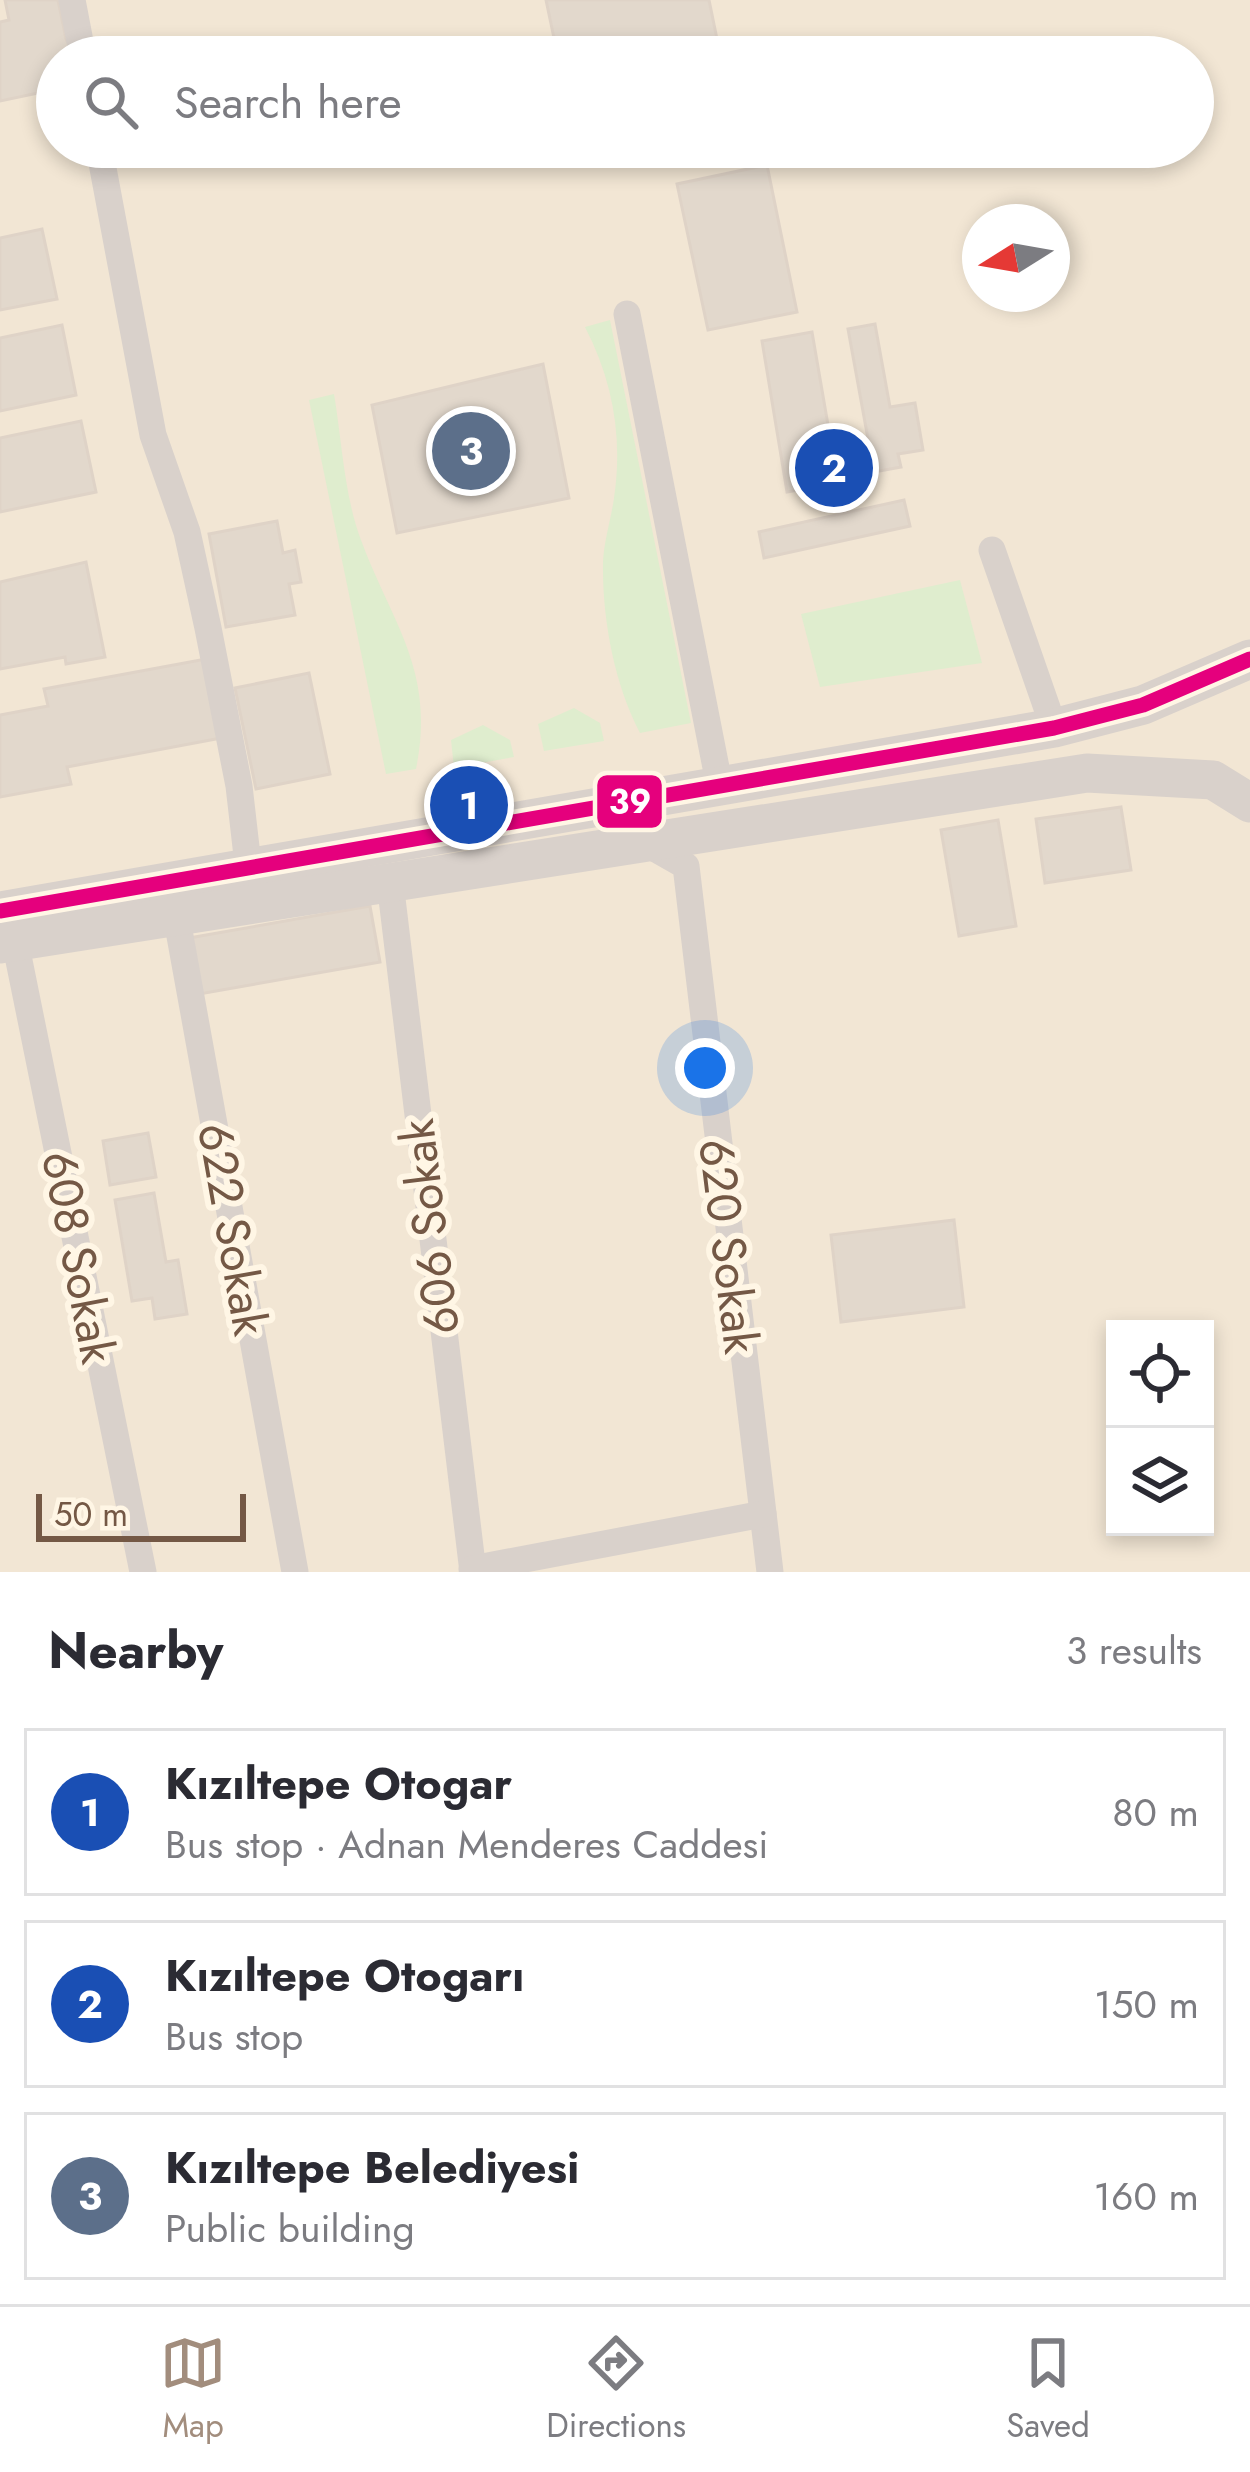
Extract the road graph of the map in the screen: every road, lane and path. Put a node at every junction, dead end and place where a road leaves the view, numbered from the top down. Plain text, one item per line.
1 (72, 0) edge
2 (78, 36) edge
3 (103, 168) edge
4 (628, 314) dead end
5 (992, 550) dead end
6 (1250, 659) edge
7 (1054, 728) junction
8 (719, 788) junction
9 (637, 803) junction
10 (1250, 803) edge
11 (643, 846) junction
12 (390, 882) junction
13 (251, 887) junction
14 (174, 900) junction
15 (5, 932) edge
16 (763, 1514) junction
17 (473, 1570) edge
18 (143, 1572) edge
19 (295, 1572) edge
20 (770, 1572) edge

1 - 2 street
3 - 13 street
4 - 8 street
5 - 7 street
6 - 7 street
7 - 8 street
8 - 9 street
9 - 11 street
9 - 13 street
10 - 11 street
11 - 12 street
11 - 16 street, 620 Sokak
12 - 13 street
12 - 17 street, 606 Sokak
13 - 14 street
14 - 15 street
14 - 19 street, 622 Sokak
15 - 18 street, 608 Sokak
16 - 17 street
16 - 20 street, 620 Sokak

